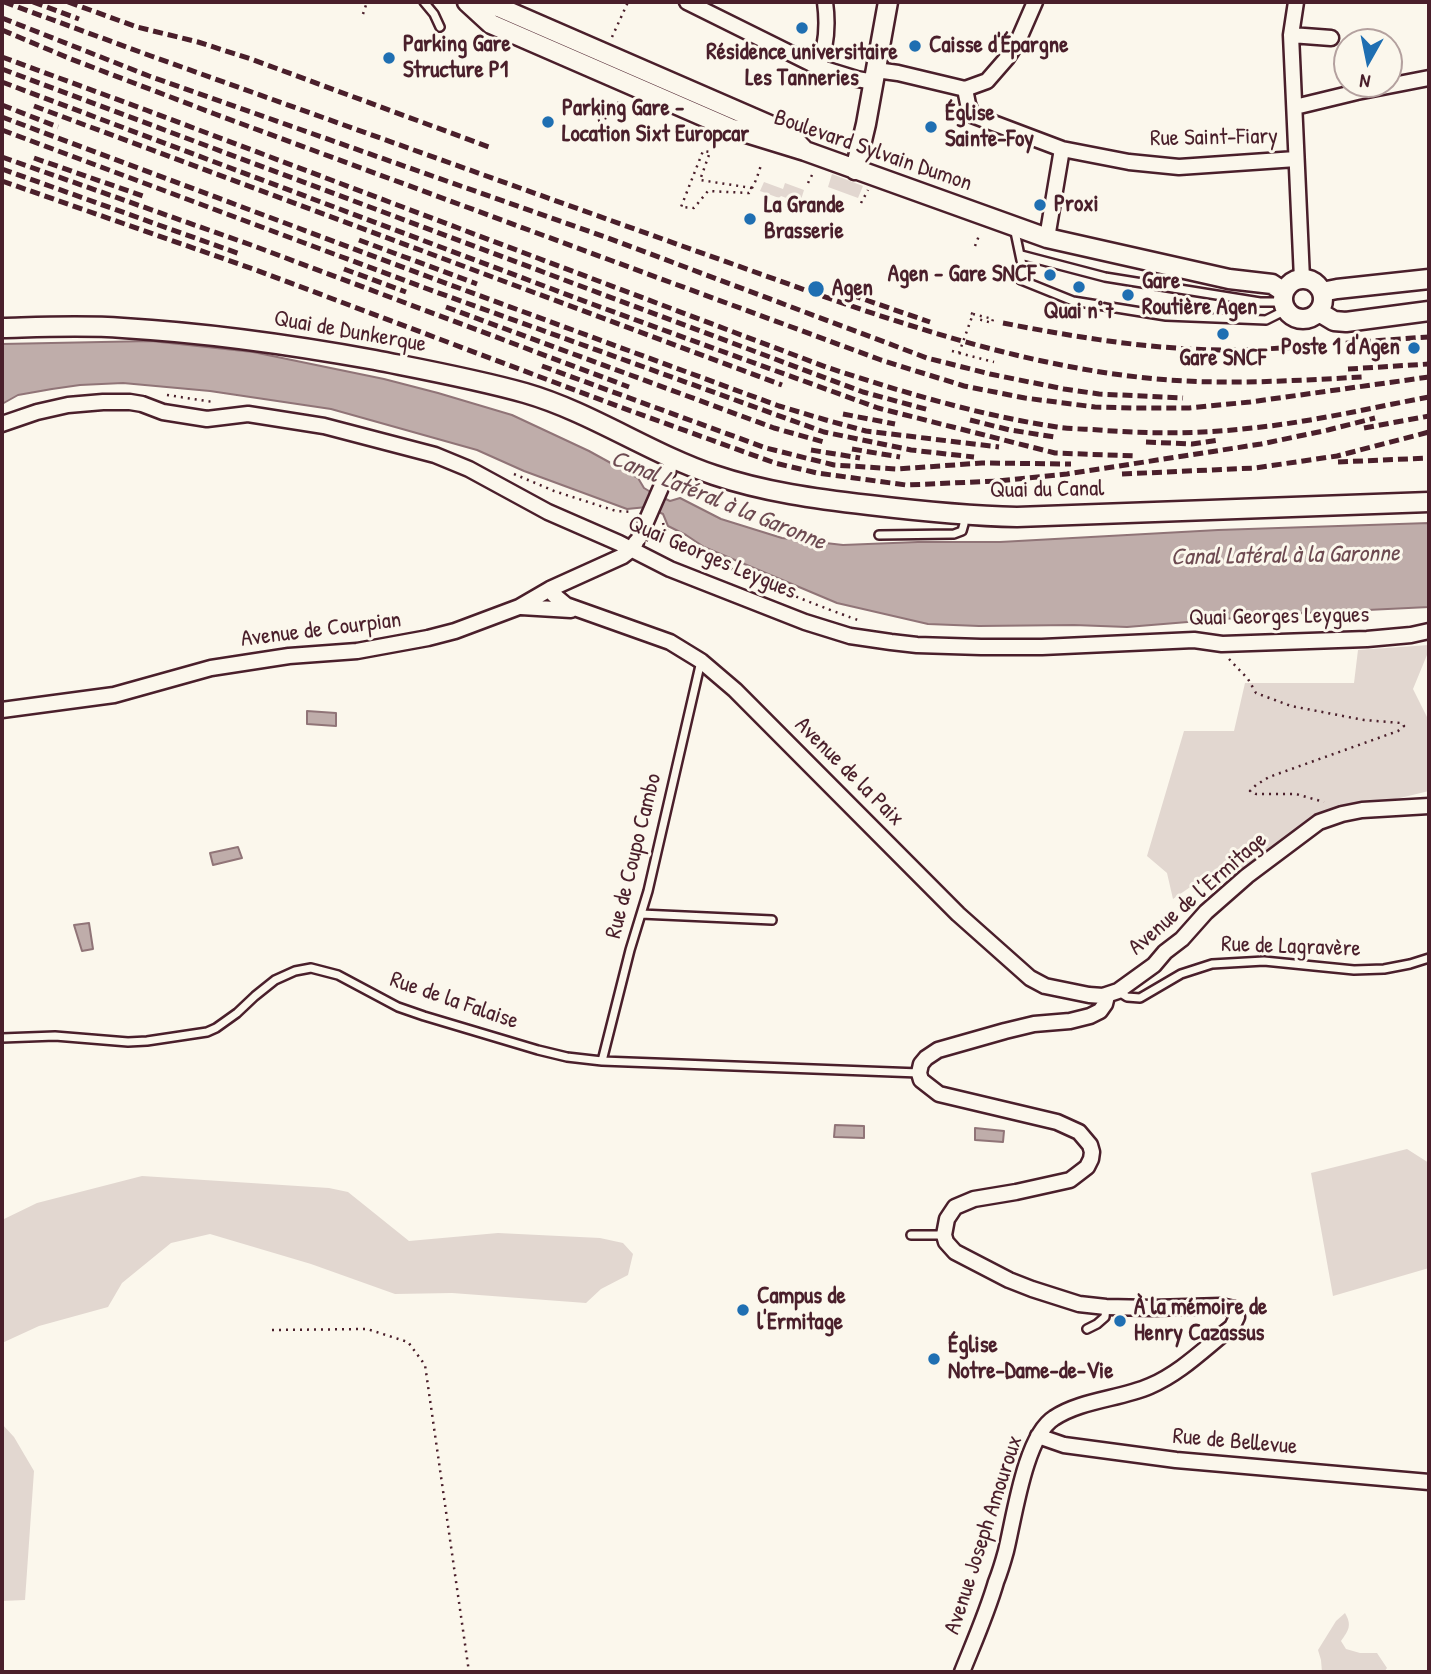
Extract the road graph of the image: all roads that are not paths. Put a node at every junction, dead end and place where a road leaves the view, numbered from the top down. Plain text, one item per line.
1 (424, 2) edge
2 (467, 2) edge
3 (490, 2) edge
4 (687, 2) edge
5 (825, 2) edge
6 (888, 2) edge
7 (1035, 2) edge
8 (1296, 2) edge
9 (440, 27) dead end
10 (1291, 35) junction
11 (1331, 38) dead end
12 (818, 67) junction
13 (875, 76) junction
14 (1429, 78) edge
15 (965, 89) junction
16 (1295, 107) junction
17 (802, 148) junction
18 (859, 148) junction
19 (1062, 149) junction
20 (1296, 159) junction
21 (855, 170) junction
22 (1014, 226) junction
23 (1047, 238) junction
24 (1021, 255) junction
25 (1302, 279) junction
26 (1429, 279) edge
27 (1322, 292) junction
28 (1284, 301) junction
29 (1429, 311) edge
30 (1319, 312) junction
31 (2, 328) edge
32 (2, 424) edge
33 (671, 463) junction
34 (1429, 502) edge
35 (963, 515) junction
36 (880, 535) dead end
37 (635, 544) junction
38 (550, 589) junction
39 (519, 607) junction
40 (579, 610) junction
41 (1429, 631) edge
42 (701, 661) junction
43 (2, 710) edge
44 (1429, 806) edge
45 (641, 914) junction
46 (772, 920) dead end
47 (1429, 958) edge
48 (1112, 993) junction
49 (2, 1038) edge
50 (602, 1060) junction
51 (919, 1073) junction
52 (911, 1235) dead end
53 (944, 1235) junction
54 (1106, 1307) junction
55 (1087, 1329) dead end
56 (1038, 1436) junction
57 (1429, 1482) edge
58 (962, 1672) edge

1 - 9 lane
2 - 17 street, Boulevard Sylvain Dumon
3 - 17 street
4 - 12 street
5 - 12 street
6 - 13 street
7 - 15 street
8 - 10 street
10 - 11 street
10 - 16 street
12 - 13 street
13 - 15 street
13 - 18 street
14 - 16 street
15 - 19 street, Rue Saint-Fiary
16 - 20 street
17 - 18 street
17 - 21 street, Boulevard Sylvain Dumon
18 - 21 street
19 - 20 street, Rue Saint-Fiary
19 - 23 street
20 - 25 street
21 - 22 street, Boulevard Sylvain Dumon
22 - 23 street, Boulevard Sylvain Dumon
22 - 24 lane
23 - 28 street, Boulevard Sylvain Dumon
24 - 28 lane
24 - 28 lane
25 - 27 street
25 - 28 street
26 - 27 street
27 - 30 street
28 - 30 street
29 - 30 street
31 - 33 street, Quai de Dunkerque
32 - 37 street, Quai Georges Leygues
33 - 35 street, Quai du Canal
33 - 37 street, bridge
34 - 35 street, Quai du Canal
35 - 36 lane
37 - 38 street, Avenue de Courpian
37 - 41 street, Quai Georges Leygues
38 - 39 street, Avenue de Courpian
38 - 40 street, Avenue de la Paix
39 - 40 street
39 - 43 street, Avenue de Courpian
40 - 42 street, Avenue de la Paix
42 - 45 lane, Rue de Coupo Cambo
42 - 48 street, Avenue de la Paix
44 - 48 street, Avenue de l’Ermitage
45 - 46 lane
45 - 50 lane, Rue de Coupo Cambo
47 - 48 lane, Rue de Lagravère
48 - 51 street
49 - 50 lane, Rue de la Falaise
50 - 51 lane, Rue de la Falaise
51 - 53 street
52 - 53 lane
53 - 54 street, Avenue Joseph Amouroux
54 - 55 lane
54 - 56 street, Avenue Joseph Amouroux
56 - 57 street, Rue de Bellevue
56 - 58 street, Avenue Joseph Amouroux

